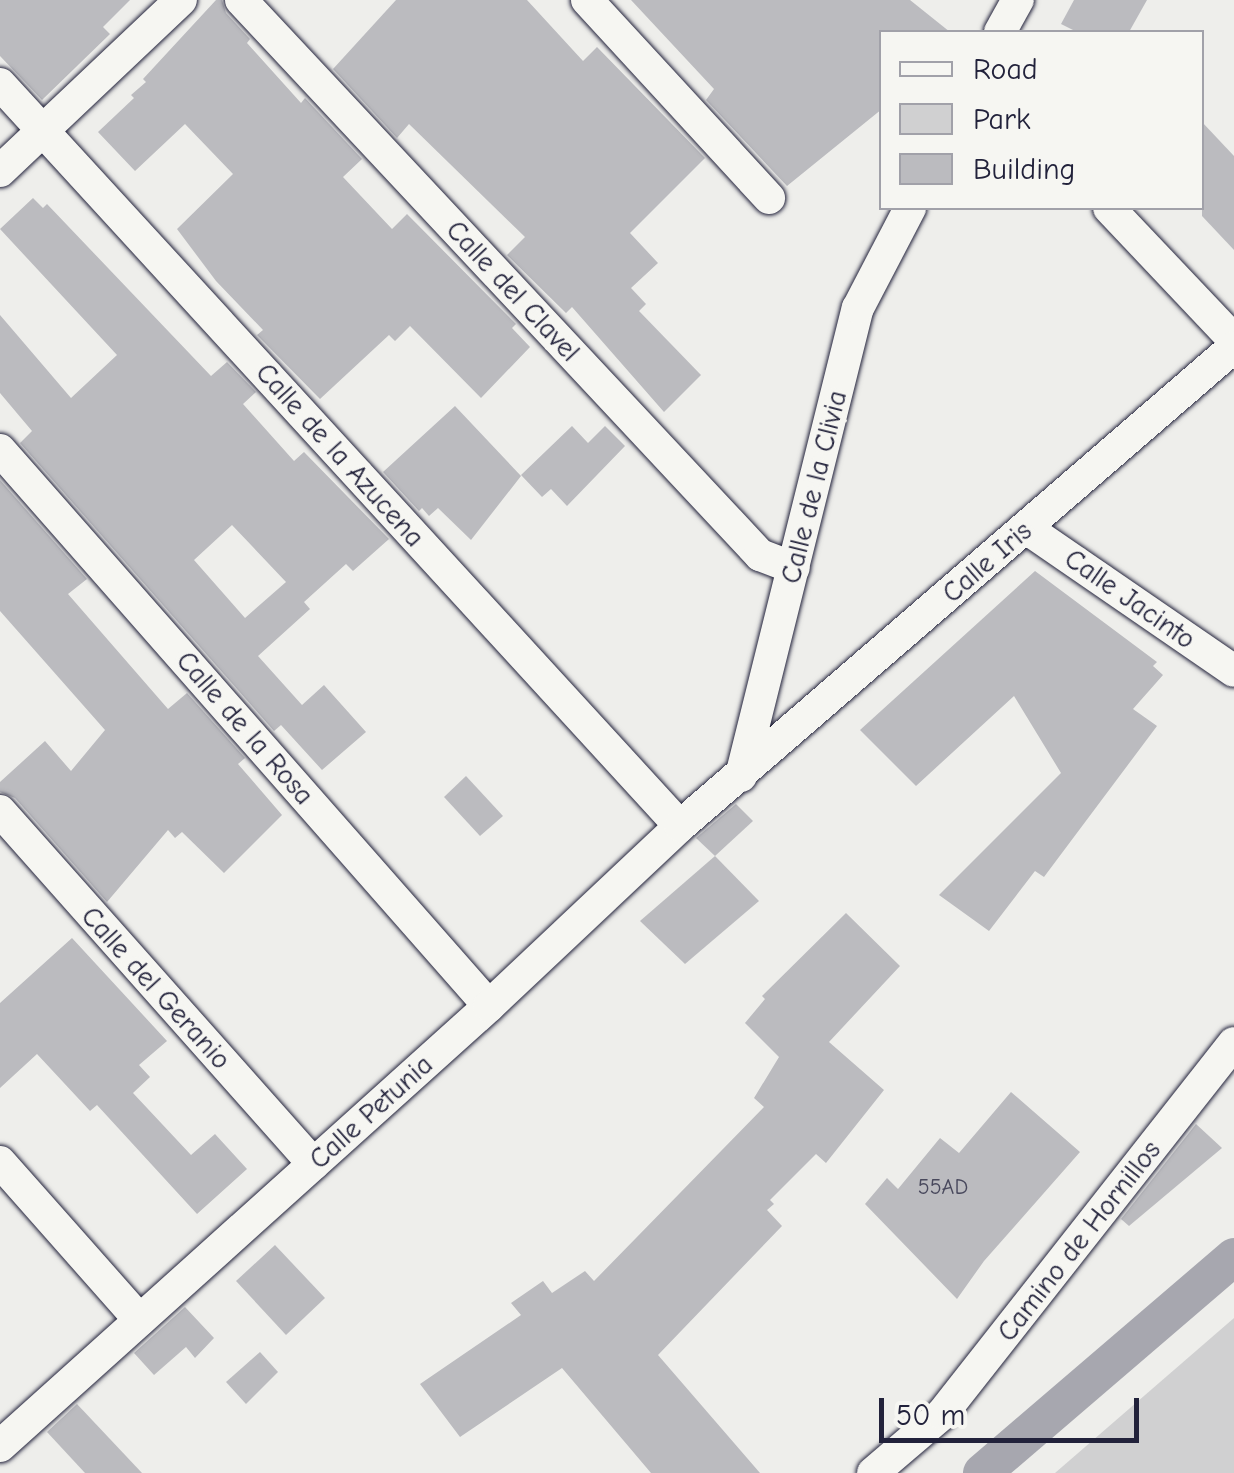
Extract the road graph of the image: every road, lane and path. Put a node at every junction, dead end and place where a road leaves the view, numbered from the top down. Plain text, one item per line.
1 (181, 0) edge
2 (241, 0) edge
3 (587, 0) edge
4 (1018, 0) edge
5 (1001, 30) edge
6 (0, 84) edge
7 (43, 130) junction
8 (0, 171) edge
9 (769, 198) dead end
10 (909, 210) edge
11 (1111, 210) edge
12 (1234, 344) edge
13 (0, 450) edge
14 (1026, 528) junction
15 (794, 568) junction
16 (1234, 671) edge
17 (741, 776) junction
18 (0, 812) edge
19 (680, 826) junction
20 (489, 1006) junction
21 (1234, 1044) edge
22 (0, 1162) edge
23 (313, 1164) junction
24 (140, 1320) junction
25 (0, 1446) edge
26 (872, 1473) edge

1 - 7 street
2 - 15 street, Calle del Clavel
3 - 9 street
4 - 5 street
6 - 7 street, Calle de la Azucena
7 - 8 street
7 - 19 street, Calle de la Azucena
10 - 15 street, Calle de la Clivia
11 - 12 street
12 - 14 street, Calle Iris
13 - 20 street, Calle de la Rosa
14 - 16 street, Calle Jacinto
14 - 17 street, Calle Iris
15 - 17 street, Calle de la Clivia
17 - 19 street, Calle Petunia
18 - 23 street, Calle del Geranio
19 - 20 street, Calle Petunia
20 - 23 street, Calle Petunia
21 - 26 street, Camino de Hornillos
22 - 24 street
23 - 24 street, Calle Petunia
24 - 25 street, Calle Petunia

